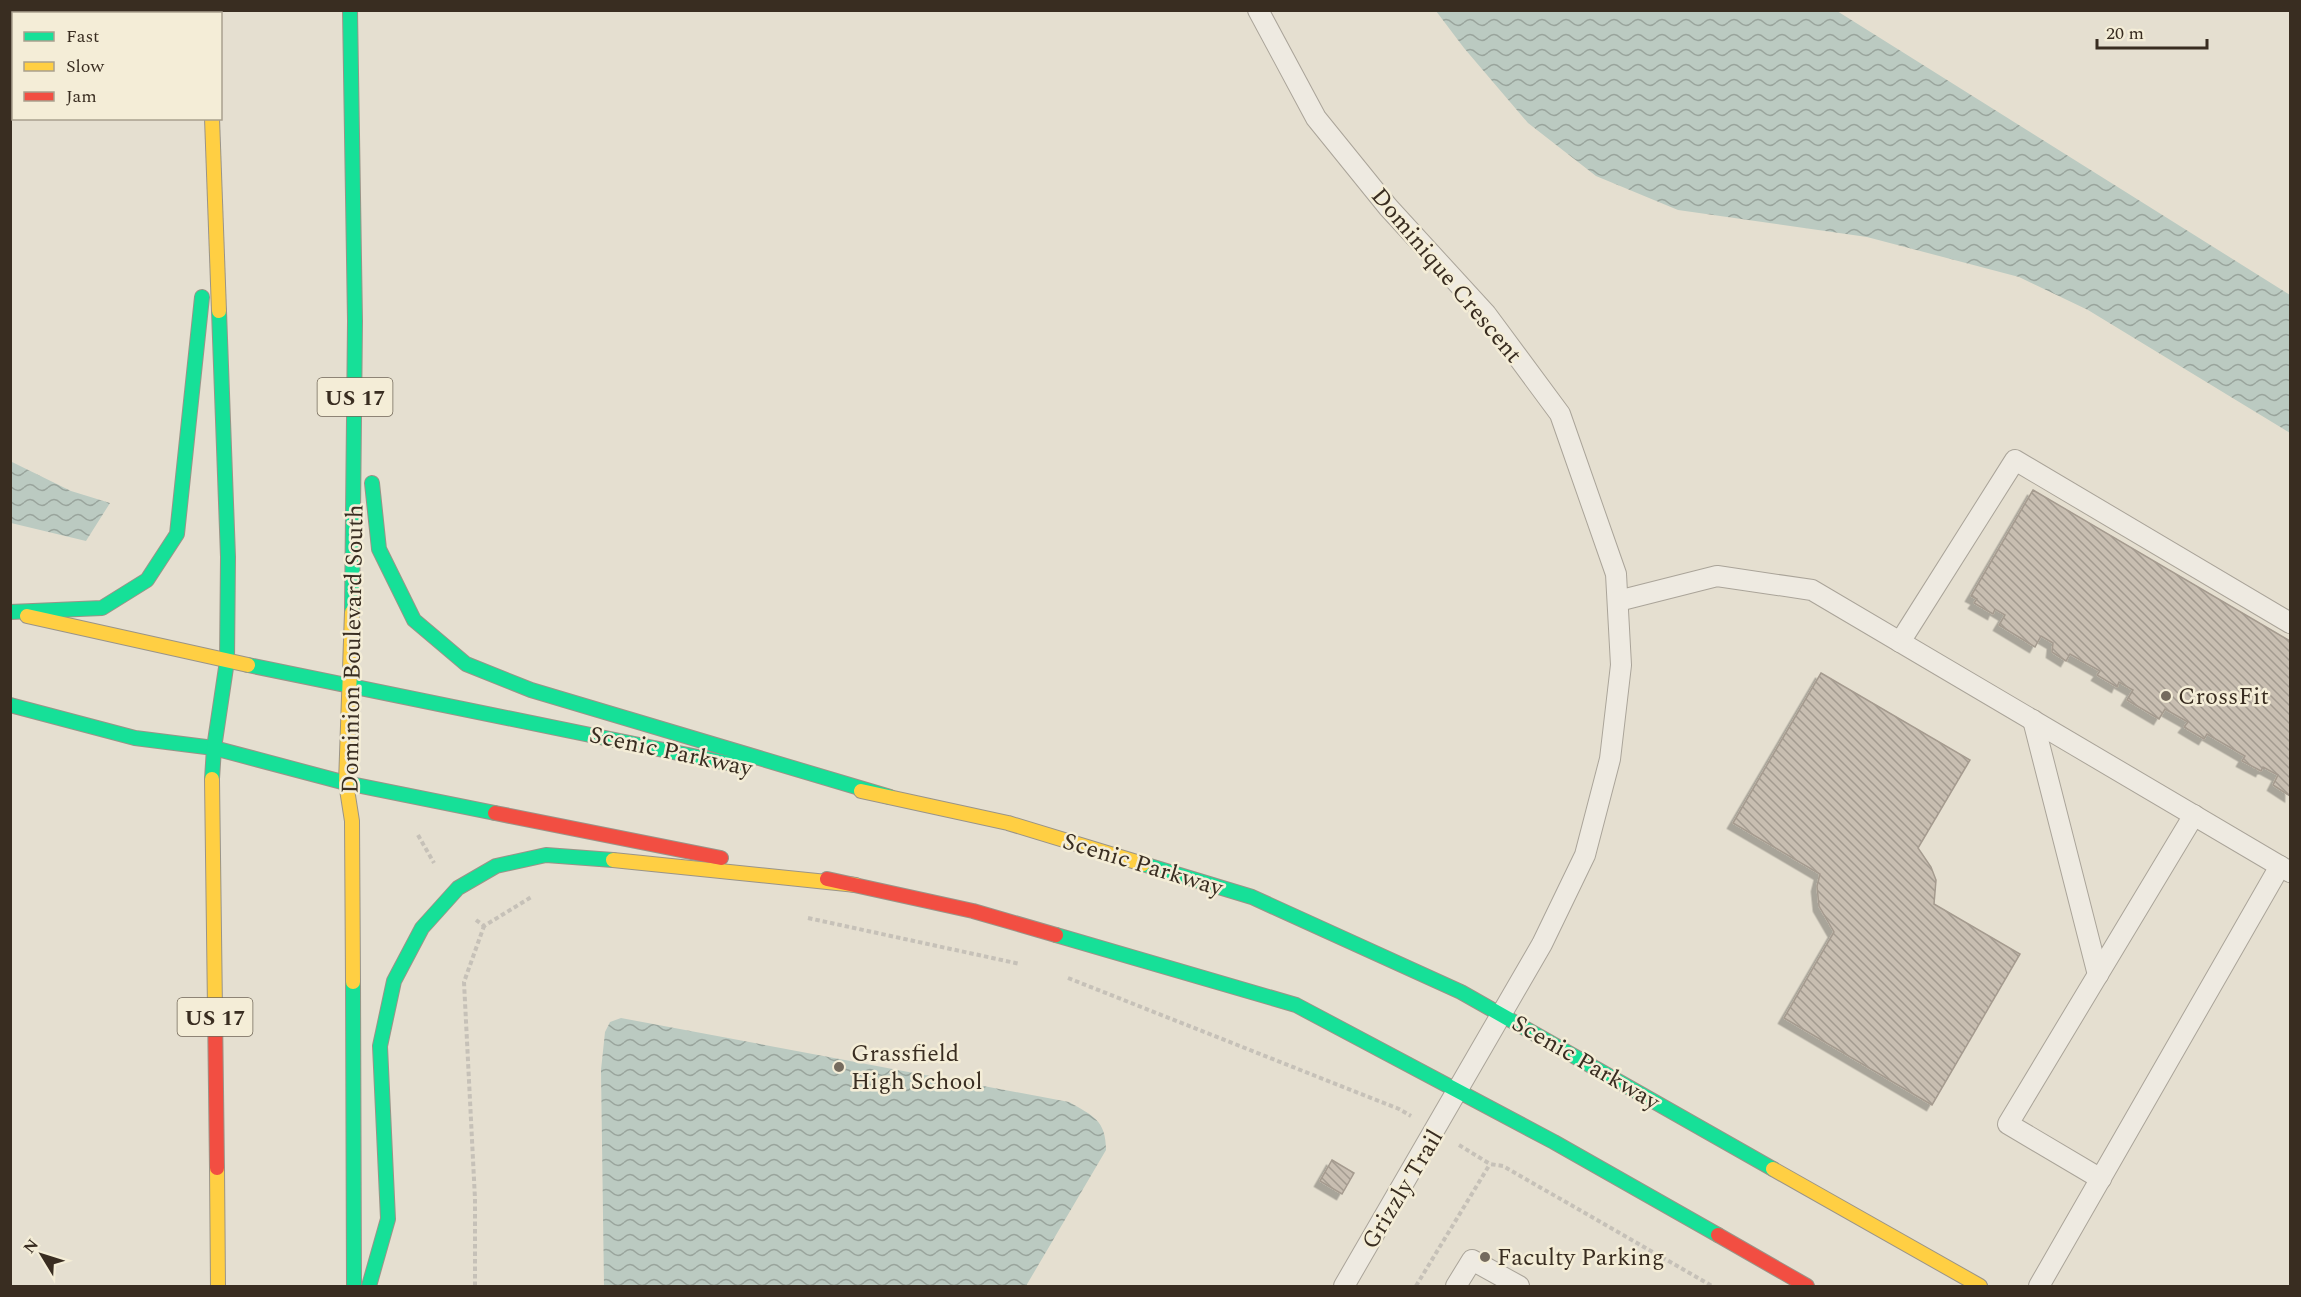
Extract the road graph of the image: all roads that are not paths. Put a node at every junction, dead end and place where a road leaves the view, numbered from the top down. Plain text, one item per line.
1 (350, 10) edge
2 (1258, 10) edge
3 (212, 120) edge
4 (215, 179) junction
5 (355, 321) junction
6 (368, 447) dead end
7 (370, 470) dead end
8 (1618, 600) junction
9 (10, 612) edge
10 (2290, 623) edge
11 (1900, 642) junction
12 (227, 661) junction
13 (351, 685) junction
14 (10, 705) edge
15 (2033, 720) junction
16 (214, 748) junction
17 (346, 783) junction
18 (890, 797) junction
19 (2194, 815) junction
20 (2285, 869) edge
21 (856, 885) junction
22 (2098, 975) junction
23 (1500, 1014) junction
24 (1459, 1092) junction
25 (2101, 1179) junction
26 (218, 1287) edge
27 (354, 1287) edge
28 (369, 1287) edge
29 (1344, 1287) edge
30 (1456, 1287) edge
31 (1519, 1287) edge
32 (1807, 1287) edge
33 (1980, 1287) edge
34 (2039, 1287) edge

1 - 5 main road, Dominion Boulevard South / US 17
2 - 8 lane, Dominique Crescent
3 - 4 main road, US 17
4 - 9 main road
4 - 12 main road, US 17
5 - 6 main road
5 - 13 main road, Dominion Boulevard South / US 17
7 - 18 main road
8 - 11 lane
8 - 23 lane, Dominique Crescent
9 - 12 main road, Scenic Parkway
10 - 11 lane
11 - 15 lane
12 - 13 main road, Scenic Parkway
12 - 16 main road, US 17
13 - 17 main road, Dominion Boulevard South / US 17
13 - 18 main road, Scenic Parkway
14 - 16 main road
15 - 19 lane
15 - 22 lane
16 - 17 main road
16 - 26 main road, US 17
17 - 21 main road
17 - 27 main road, Dominion Boulevard South / US 17
18 - 23 main road, Scenic Parkway
19 - 20 lane
19 - 22 lane
20 - 25 lane
21 - 24 main road
21 - 28 main road
22 - 25 lane
23 - 24 lane, Dominique Crescent
23 - 33 main road, Scenic Parkway
24 - 29 lane, Grizzly Trail
24 - 32 main road
25 - 34 lane
30 - 31 lane

